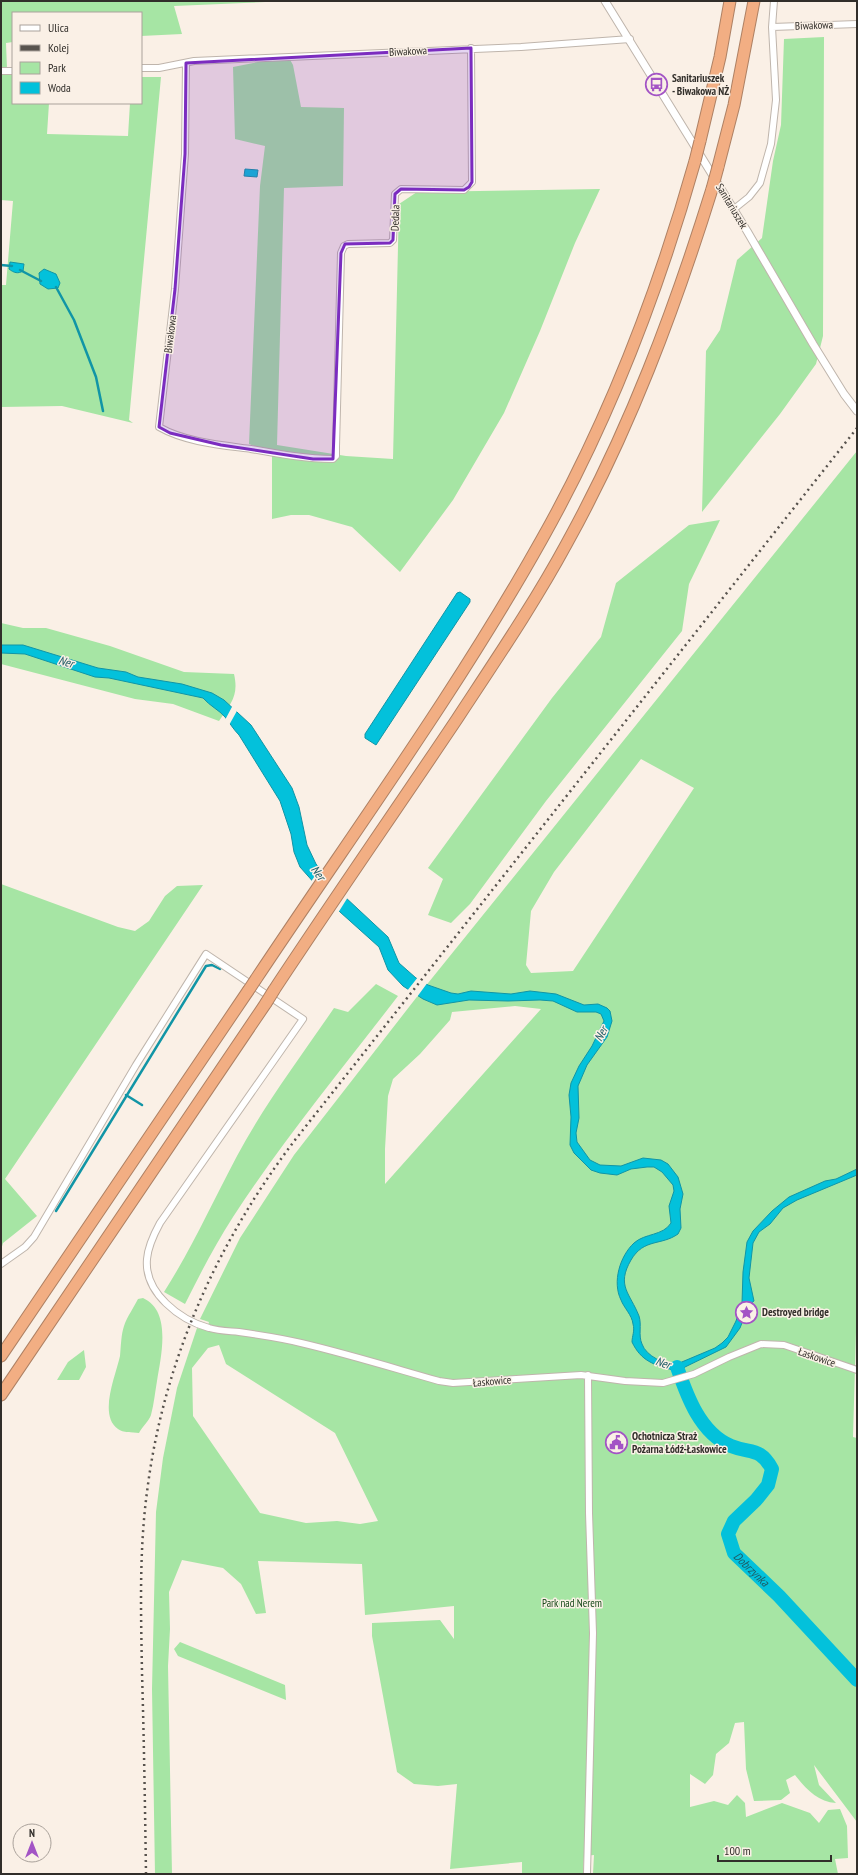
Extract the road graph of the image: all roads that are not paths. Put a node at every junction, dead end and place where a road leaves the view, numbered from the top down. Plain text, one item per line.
1 (605, 1) edge
2 (730, 1) edge
3 (754, 1) edge
4 (774, 1) edge
5 (857, 24) edge
6 (772, 27) junction
7 (630, 39) junction
8 (471, 48) junction
9 (186, 63) junction
10 (142, 68) edge
11 (1, 71) edge
12 (12, 71) edge
13 (734, 209) junction
14 (857, 411) edge
15 (333, 459) joint
16 (1, 1264) edge
17 (1, 1356) edge
18 (857, 1370) edge
19 (588, 1375) junction
20 (1, 1395) edge
21 (587, 1874) edge

1 - 7 street, Sanitariuszek
2 - 17 highway, bridge
3 - 20 highway, bridge
4 - 6 street
5 - 6 street, Biwakowa
6 - 13 street
7 - 8 street, Biwakowa
7 - 13 street, Sanitariuszek
8 - 9 street, Biwakowa
8 - 15 street, Dedala
9 - 10 street, Biwakowa
9 - 15 street, Biwakowa
11 - 12 street
13 - 14 street, Sanitariuszek
16 - 19 street, Łaskowice
18 - 19 street, Łaskowice
19 - 21 street

